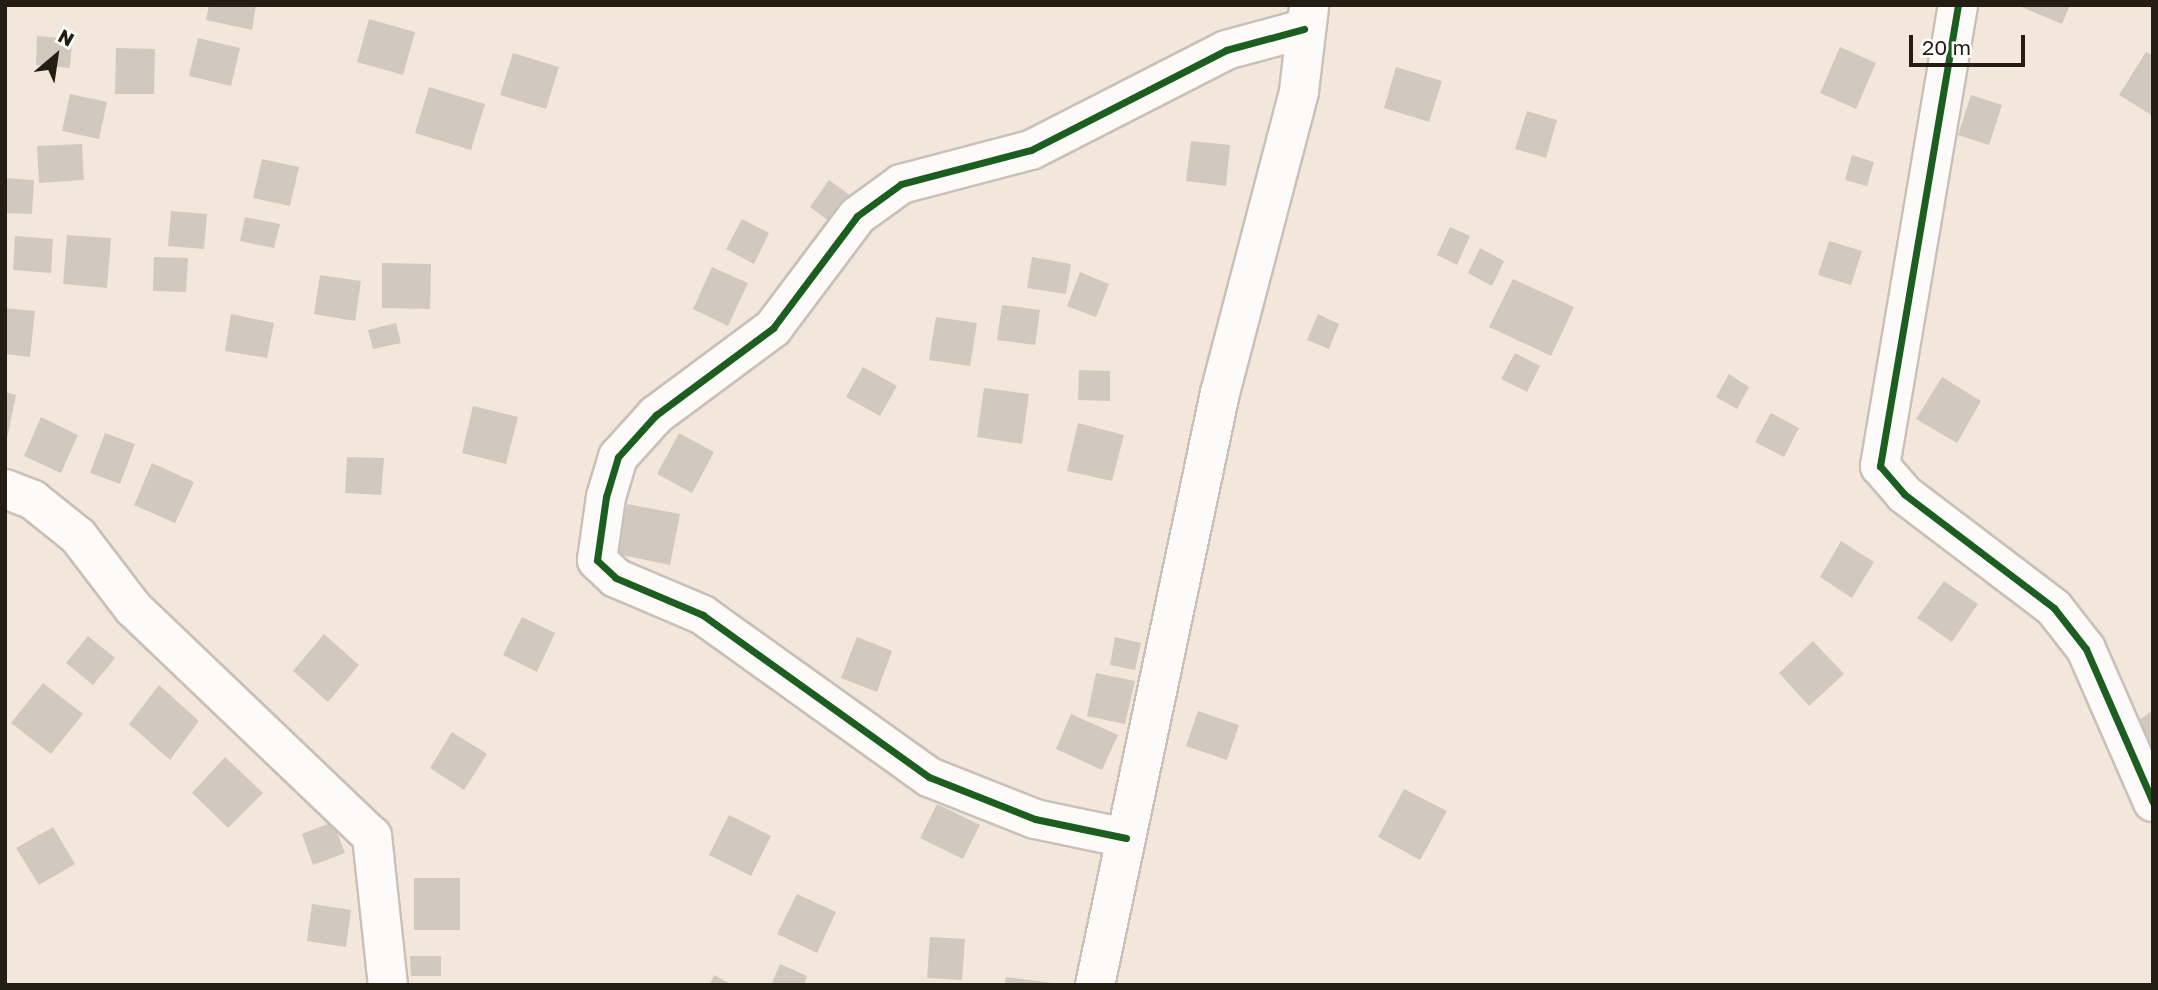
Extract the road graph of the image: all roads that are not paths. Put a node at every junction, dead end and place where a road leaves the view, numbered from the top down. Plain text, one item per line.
1 (1958, 5) edge
2 (1306, 17) edge
3 (5, 489) edge
4 (2153, 802) edge
5 (1126, 838) junction
6 (388, 985) edge
7 (1094, 985) edge

1 - 4 street
2 - 5 street
2 - 5 street
3 - 6 street
5 - 7 street

